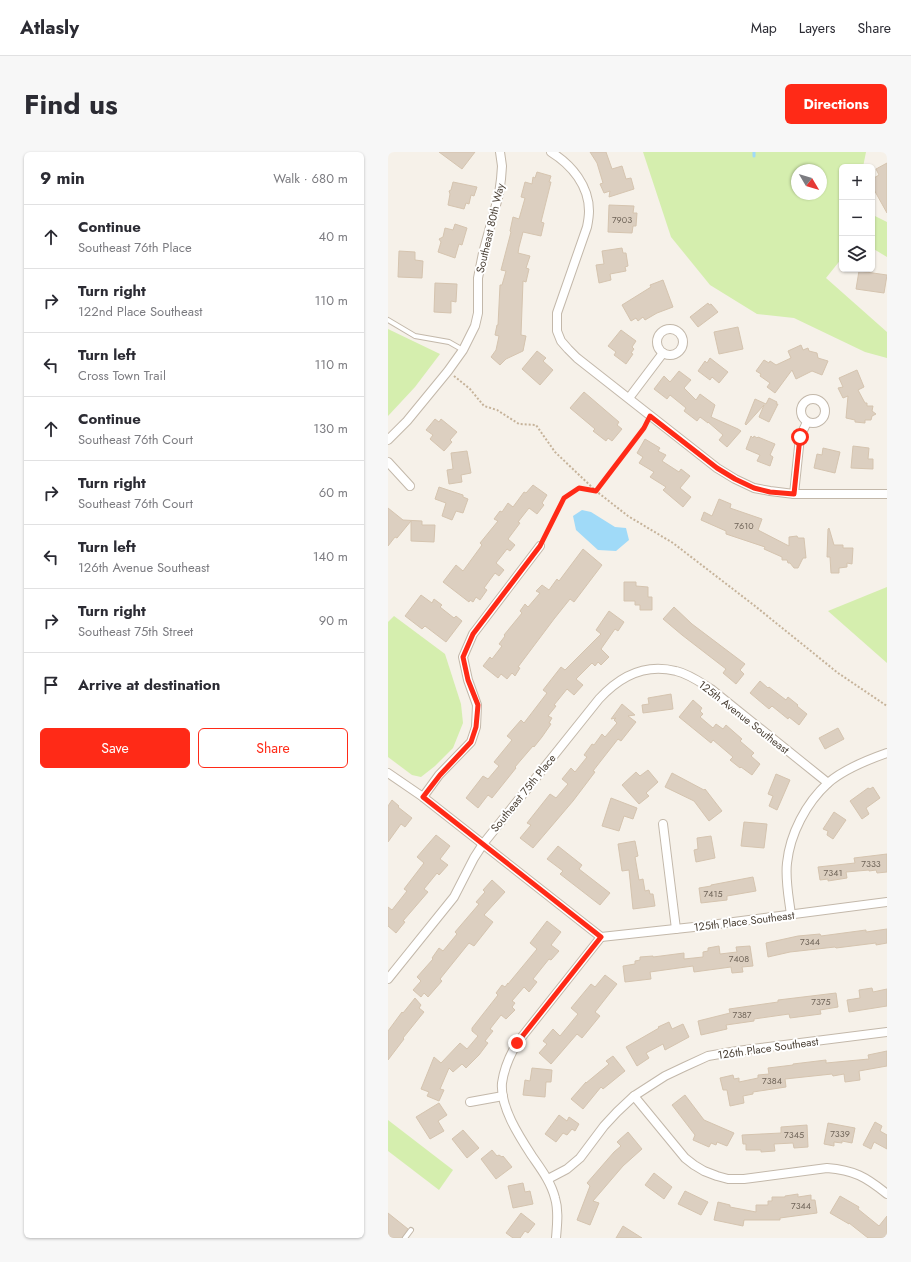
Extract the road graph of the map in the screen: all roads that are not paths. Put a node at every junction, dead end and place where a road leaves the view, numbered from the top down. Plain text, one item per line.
1 (502, 152) edge
2 (551, 152) edge
3 (388, 320) edge
4 (463, 350) junction
5 (664, 353) dead end
6 (629, 398) junction
7 (807, 422) dead end
8 (388, 440) edge
9 (388, 462) edge
10 (410, 486) dead end
11 (794, 494) junction
12 (887, 494) edge
13 (540, 546) road end
14 (652, 669) joint
15 (887, 753) edge
16 (388, 773) edge
17 (828, 783) junction
18 (423, 797) junction
19 (663, 824) dead end
20 (483, 844) junction
21 (887, 902) edge
22 (791, 915) junction
23 (676, 929) junction
24 (601, 937) junction
25 (388, 979) edge
26 (887, 1032) edge
27 (503, 1096) junction
28 (634, 1096) junction
29 (470, 1102) dead end
30 (548, 1179) junction
31 (887, 1194) edge
32 (411, 1230) dead end
33 (405, 1238) edge
34 (556, 1238) edge

1 - 4 street, Southeast 80th Way
2 - 6 street
3 - 4 lane
4 - 8 street, Southeast 80th Way
5 - 6 street
6 - 11 street
7 - 11 street
9 - 10 street
11 - 12 street
13 - 18 street
14 - 17 street, 125th Avenue Southeast
14 - 20 street, Southeast 75th Place
15 - 17 street
16 - 18 street
17 - 22 street
18 - 20 street
19 - 23 street
20 - 24 street
20 - 25 street, Southeast 75th Place
21 - 22 street, 125th Place Southeast
22 - 23 street, 125th Place Southeast
23 - 24 street, 125th Place Southeast
24 - 27 street
26 - 28 street, 126th Place Southeast
27 - 29 street
27 - 30 street
28 - 30 street, 126th Place Southeast
28 - 31 street
30 - 34 street
32 - 33 lane

